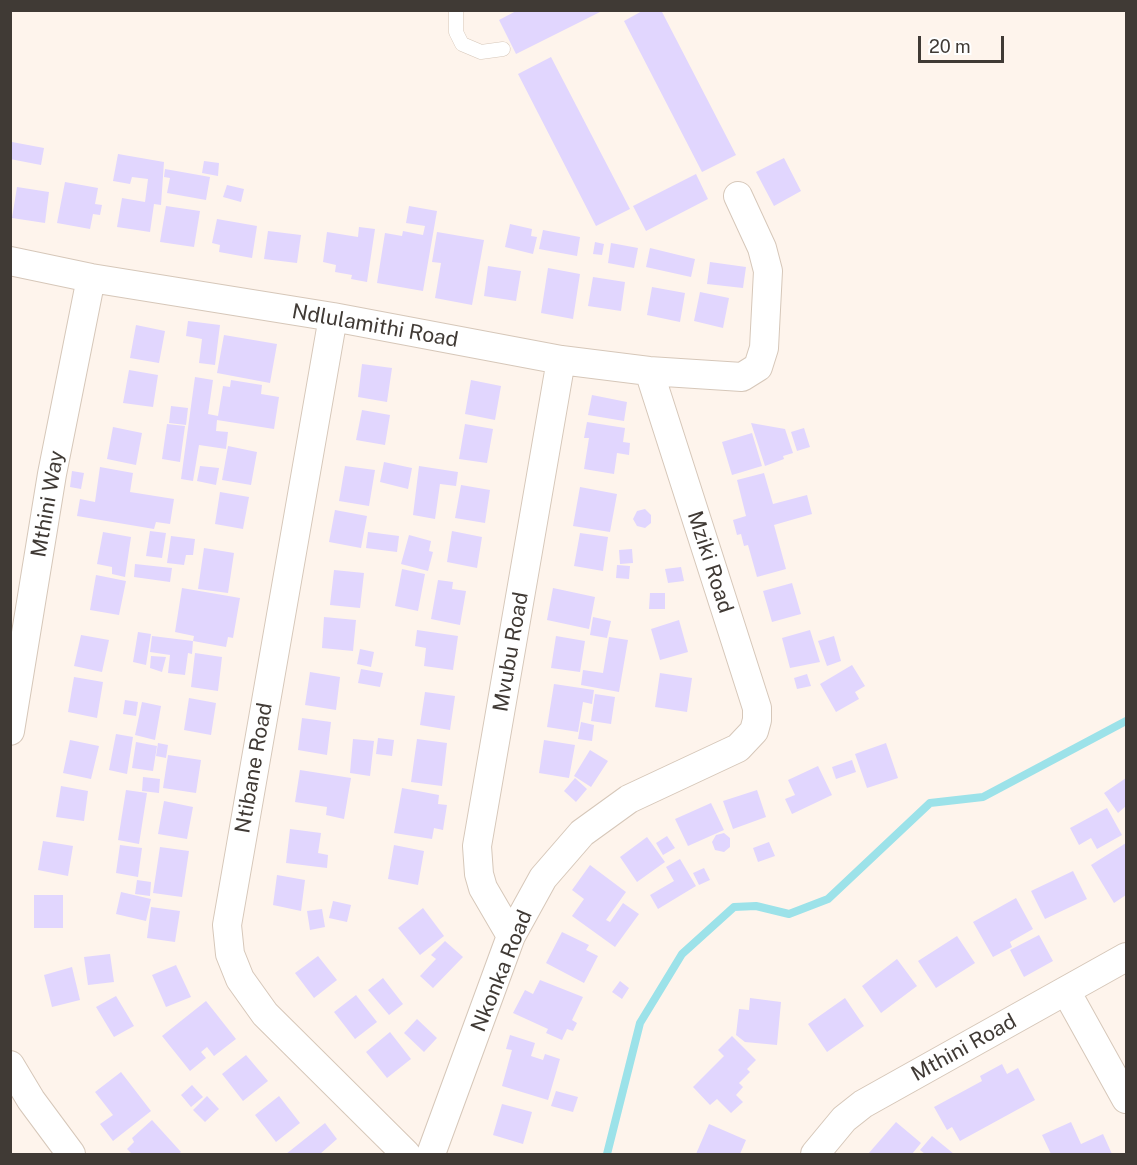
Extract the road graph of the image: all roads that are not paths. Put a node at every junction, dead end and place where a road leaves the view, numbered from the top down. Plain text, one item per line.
1 (456, 10) edge
2 (503, 49) dead end
3 (738, 196) dead end
4 (10, 261) edge
5 (91, 278) junction
6 (333, 317) junction
7 (561, 360) junction
8 (649, 371) junction
9 (10, 731) edge
10 (738, 748) joint
11 (511, 936) junction
12 (1126, 957) edge
13 (1066, 991) junction
14 (10, 1065) edge
15 (1126, 1099) edge
16 (71, 1155) edge
17 (406, 1155) edge
18 (431, 1155) edge
19 (815, 1155) edge

1 - 2 lane
3 - 8 street, Ndlulamithi Road
4 - 5 street, Ndlulamithi Road
5 - 6 street, Ndlulamithi Road
5 - 9 street, Mthini Way
6 - 7 street, Ndlulamithi Road
6 - 17 street, Ntibane Road
7 - 8 street, Ndlulamithi Road
7 - 11 street, Mvubu Road
8 - 10 street, Mziki Road
10 - 11 street, Nkonka Road
11 - 18 street, Nkonka Road
12 - 13 street, Mthini Road
13 - 15 street
13 - 19 street, Mthini Road
14 - 16 street

